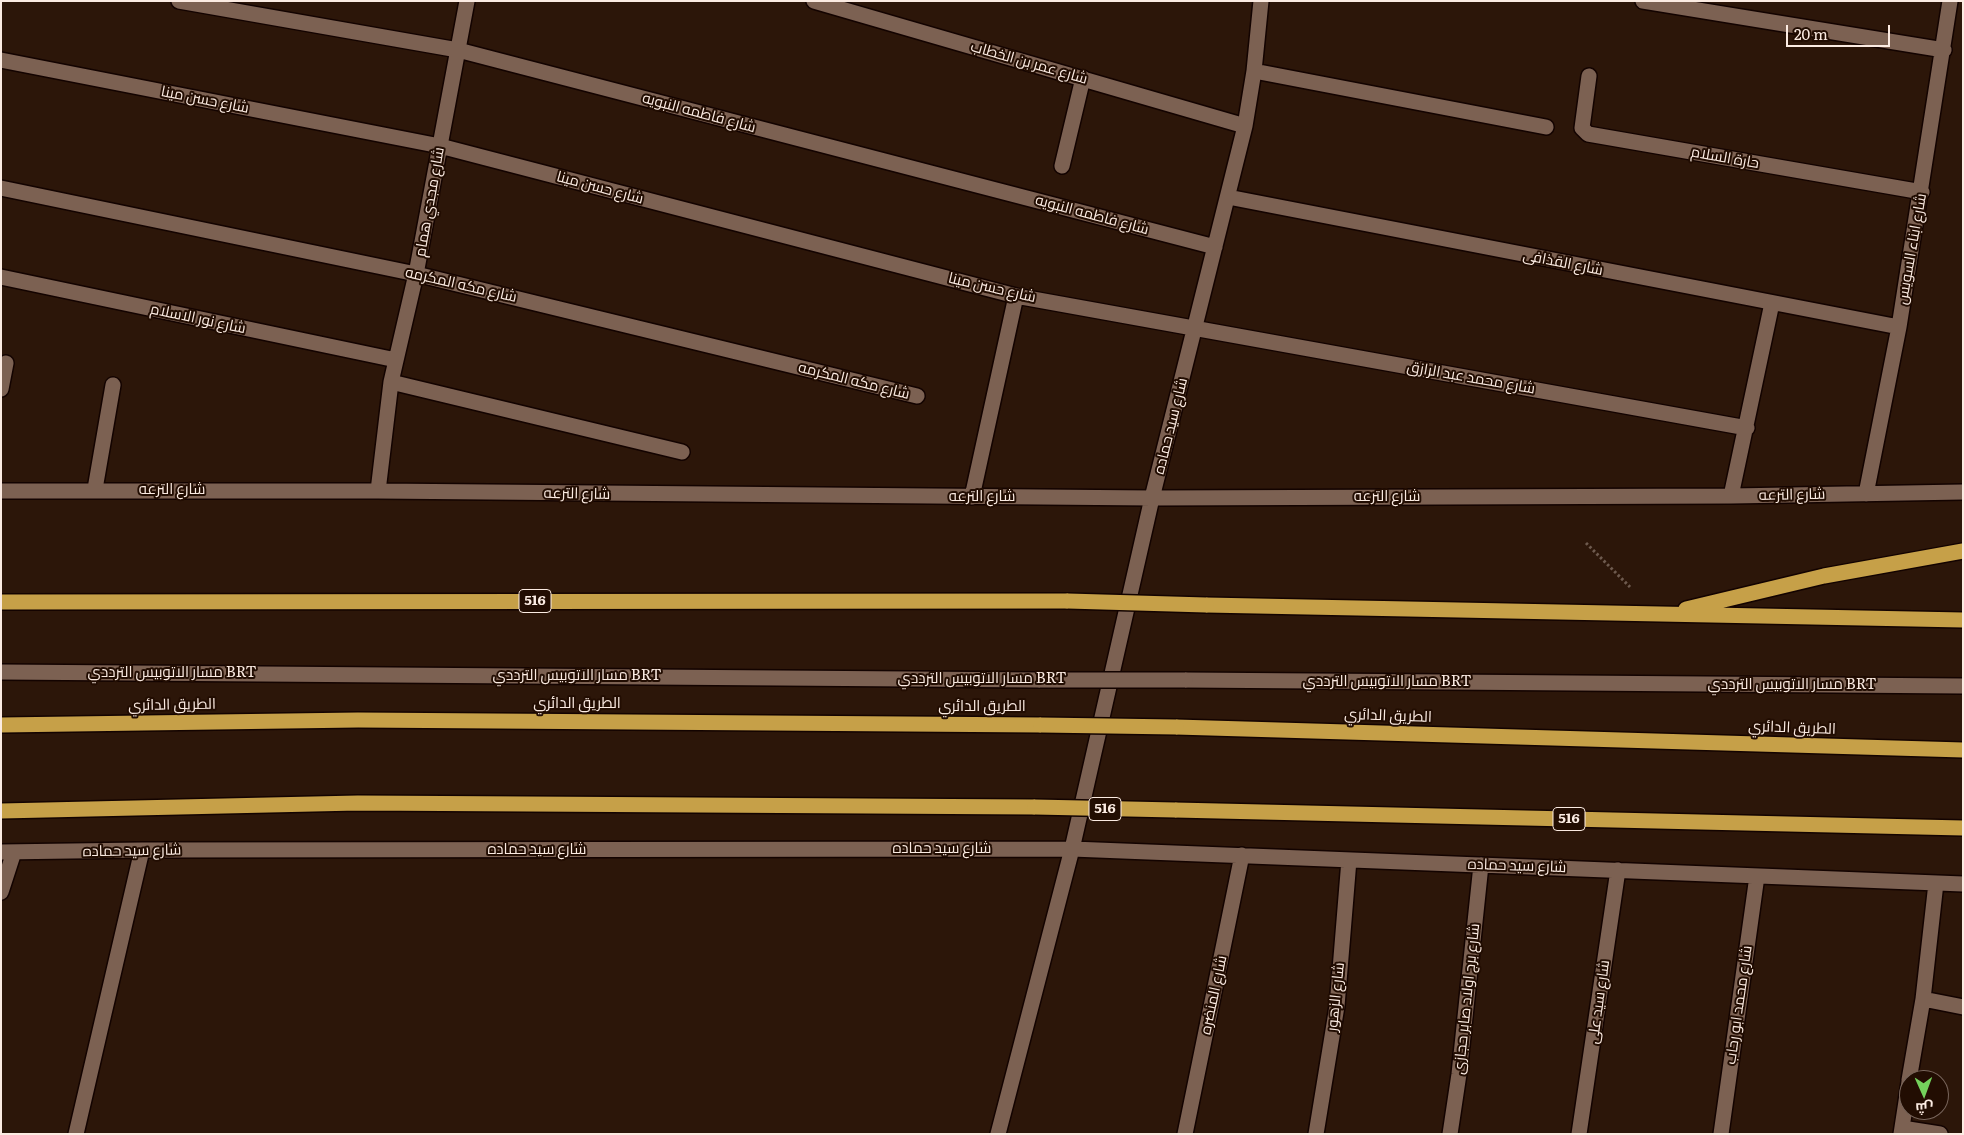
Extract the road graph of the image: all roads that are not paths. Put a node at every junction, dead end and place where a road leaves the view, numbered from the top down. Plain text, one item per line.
1 (179, 1) edge
2 (467, 1) edge
3 (814, 1) edge
4 (1261, 1) edge
5 (1643, 1) edge
6 (1950, 1) edge
7 (458, 50) junction
8 (1944, 50) junction
9 (1, 60) edge
10 (1254, 70) junction
11 (1589, 76) dead end
12 (1083, 78) junction
13 (1245, 126) junction
14 (1546, 127) dead end
15 (440, 146) junction
16 (1062, 166) dead end
17 (1, 188) edge
18 (1922, 192) junction
19 (1228, 197) junction
20 (1215, 247) junction
21 (416, 274) junction
22 (1, 277) edge
23 (1016, 296) junction
24 (1772, 303) junction
25 (1899, 327) junction
26 (1196, 329) junction
27 (396, 360) junction
28 (6, 363) dead end
29 (391, 382) junction
30 (113, 385) dead end
31 (1, 389) edge
32 (917, 396) dead end
33 (1747, 428) junction
34 (682, 452) dead end
35 (96, 489) junction
36 (1, 491) edge
37 (378, 491) junction
38 (1963, 492) edge
39 (1866, 494) junction
40 (1731, 496) junction
41 (972, 497) junction
42 (1152, 498) junction
43 (1963, 551) edge
44 (1, 602) edge
45 (1664, 615) junction
46 (1963, 620) edge
47 (1, 672) edge
48 (1963, 686) edge
49 (1, 724) edge
50 (1963, 750) edge
51 (1, 811) edge
52 (1963, 828) edge
53 (1072, 849) junction
54 (142, 850) junction
55 (8, 852) edge
56 (1242, 855) junction
57 (1349, 860) junction
58 (1481, 865) junction
59 (1618, 870) junction
60 (1758, 876) junction
61 (1936, 883) junction
62 (1963, 884) edge
63 (1, 892) edge
64 (1923, 999) junction
65 (1963, 1006) edge
66 (1911, 1070) edge
67 (1901, 1131) edge
68 (76, 1134) edge
69 (998, 1134) edge
70 (1185, 1134) edge
71 (1316, 1134) edge
72 (1450, 1134) edge
73 (1579, 1134) edge
74 (1721, 1134) edge
75 (1940, 1134) edge

1 - 7 street, شارع فاطمه النبويه
2 - 7 street, شارع مجدي همام
3 - 12 street, شارع عمر بن الخطاب
4 - 10 street, شارع سيد حماده
5 - 8 street
6 - 8 street, شارع ابناء السويس
7 - 15 street, شارع مجدي همام
7 - 20 street, شارع فاطمه النبويه
8 - 18 street, شارع ابناء السويس
9 - 15 street, شارع حسن مينا
10 - 13 street, شارع سيد حماده
10 - 14 street
11 - 18 street, حارة السلام
12 - 13 street, شارع عمر بن الخطاب
12 - 16 street
13 - 19 street, شارع سيد حماده
15 - 21 street, شارع مجدي همام
15 - 23 street, شارع حسن مينا
17 - 21 street, شارع مكه المكرمه
18 - 25 street, شارع ابناء السويس
19 - 20 street, شارع سيد حماده
19 - 24 street, شارع القذافى
20 - 26 street, شارع سيد حماده
21 - 27 street, شارع مجدي همام
21 - 32 street, شارع مكه المكرمه
22 - 27 street, شارع نور الاسلام
23 - 26 street, شارع حسن مينا
23 - 41 street
24 - 25 street, شارع القذافى
24 - 33 street
25 - 39 street, شارع ابناء السويس
26 - 33 street, شارع محمد عبد الرازق
26 - 42 street, شارع سيد حماده
27 - 29 street, شارع مجدي همام
28 - 31 street
29 - 34 street
29 - 37 street, شارع مجدي همام
30 - 35 street
33 - 40 street
35 - 36 street, شارع الترعه
35 - 37 street, شارع الترعه
37 - 41 street, شارع الترعه
38 - 39 street, شارع الترعه
39 - 40 street, شارع الترعه
40 - 42 street, شارع الترعه
41 - 42 street, شارع الترعه
42 - 53 street, شارع سيد حماده
43 - 45 highway
44 - 45 highway, 516, bridge
45 - 46 highway, 516
47 - 48 street, مسار الاتوبيس الترددي BRT, bridge
49 - 50 highway, الطريق الدائري, bridge
51 - 52 highway, 516, bridge
53 - 54 street, شارع سيد حماده
53 - 56 street, شارع سيد حماده
53 - 69 street, شارع سيد حماده
54 - 55 street, شارع سيد حماده
54 - 68 street
55 - 63 street
56 - 57 street, شارع سيد حماده
56 - 70 street, شارع المنضره
57 - 58 street, شارع سيد حماده
57 - 71 street, شارع الزهور
58 - 59 street, شارع سيد حماده
58 - 72 street, شارع برج اولاد صابر حجازى
59 - 60 street, شارع سيد حماده
59 - 73 street, شارع سيد على
60 - 61 street, شارع سيد حماده
60 - 74 street, شارع محمد ابو رحاب
61 - 62 street, شارع سيد حماده
61 - 64 street
64 - 65 street
64 - 66 street
67 - 75 street

